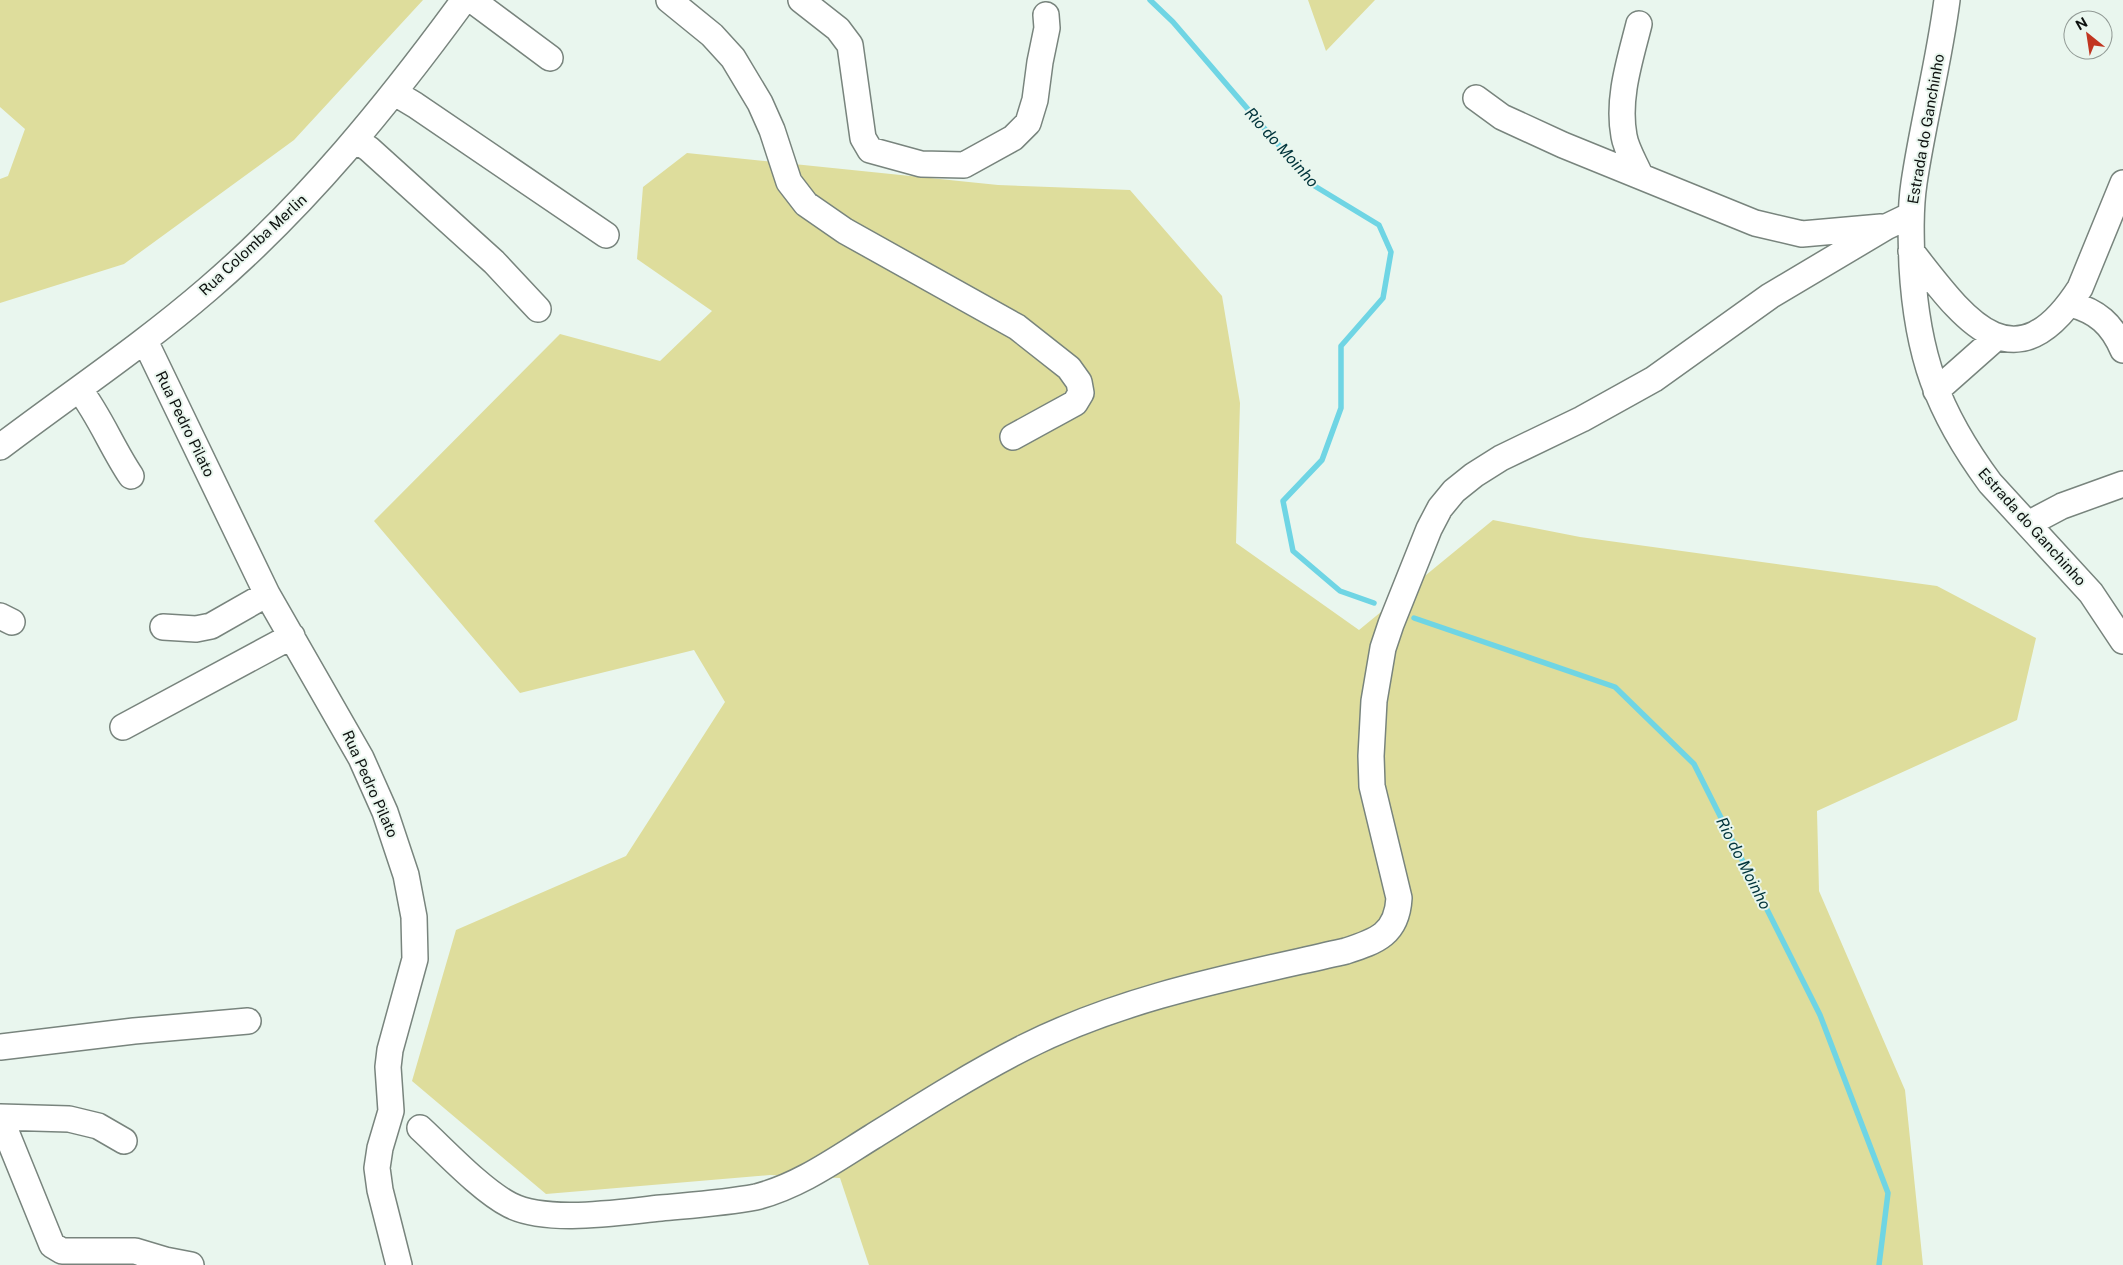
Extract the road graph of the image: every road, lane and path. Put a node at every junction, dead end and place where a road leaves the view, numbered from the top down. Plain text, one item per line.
1 (464, 0) edge
2 (472, 0) edge
3 (669, 0) edge
4 (801, 0) edge
5 (1947, 0) edge
6 (1046, 16) dead end
7 (1639, 24) dead end
8 (550, 58) dead end
9 (395, 93) junction
10 (1476, 98) dead end
11 (356, 140) junction
12 (1640, 176) junction
13 (2123, 183) edge
14 (1911, 215) junction
15 (1886, 227) junction
16 (606, 235) dead end
17 (1911, 251) junction
18 (2070, 304) junction
19 (538, 309) dead end
20 (1997, 337) junction
21 (145, 341) junction
22 (2123, 350) edge
23 (79, 389) junction
24 (1936, 391) junction
25 (1013, 437) dead end
26 (0, 446) edge
27 (132, 476) dead end
28 (2123, 484) edge
29 (2028, 524) junction
30 (267, 594) junction
31 (163, 627) dead end
32 (292, 636) junction
33 (2123, 641) edge
34 (123, 726) dead end
35 (248, 1021) dead end
36 (0, 1047) edge
37 (0, 1117) edge
38 (420, 1128) dead end
39 (124, 1141) dead end
40 (157, 1262) edge
41 (191, 1265) edge
42 (400, 1265) edge

1 - 9 street, Rua Colomba Merlin
2 - 8 street
3 - 25 street
4 - 6 street
5 - 14 street, Estrada do Ganchinho
7 - 12 street
9 - 11 street, Rua Colomba Merlin
9 - 16 street
10 - 12 street
11 - 19 street
11 - 21 street, Rua Colomba Merlin
12 - 15 street
13 - 18 street
14 - 15 street
14 - 17 street, Estrada do Ganchinho
15 - 38 street
17 - 20 street
17 - 24 street, Estrada do Ganchinho
18 - 20 street
18 - 22 street
20 - 24 street
21 - 23 street, Rua Colomba Merlin
21 - 30 street, Rua Pedro Pilato
23 - 26 street, Rua Colomba Merlin
23 - 27 street
24 - 29 street, Estrada do Ganchinho
28 - 29 street
29 - 33 street, Estrada do Ganchinho
30 - 31 street
30 - 32 street, Rua Pedro Pilato
32 - 34 street
32 - 42 street, Rua Pedro Pilato
35 - 36 street
37 - 39 street
37 - 40 street
40 - 41 street

